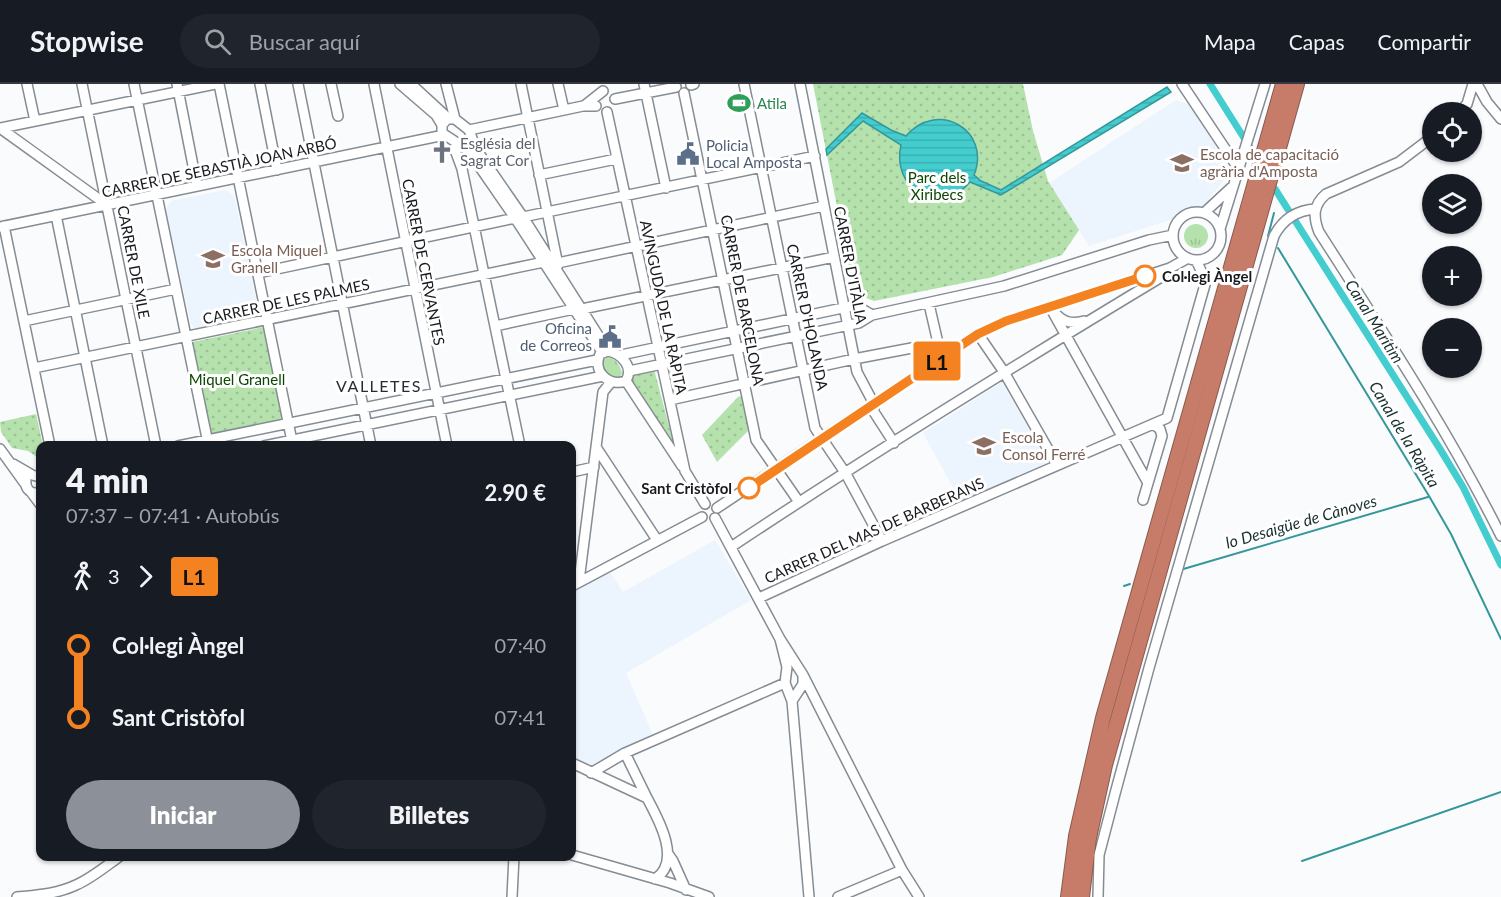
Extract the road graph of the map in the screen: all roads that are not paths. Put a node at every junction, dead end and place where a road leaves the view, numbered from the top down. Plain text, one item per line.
1 (27, 84) edge
2 (82, 84) edge
3 (134, 84) edge
4 (215, 84) edge
5 (219, 84) edge
6 (260, 84) edge
7 (298, 84) edge
8 (331, 84) edge
9 (374, 84) edge
10 (400, 84) edge
11 (411, 84) edge
12 (446, 84) edge
13 (521, 84) edge
14 (558, 84) edge
15 (692, 84) edge
16 (744, 84) edge
17 (801, 84) edge
18 (1182, 84) edge
19 (1265, 84) edge
20 (1283, 84) edge
21 (1297, 84) edge
22 (1475, 84) edge
23 (676, 86) edge
24 (177, 88) edge
25 (645, 88) edge
26 (684, 93) junction
27 (599, 95) edge
28 (615, 99) junction
29 (138, 100) junction
30 (1466, 102) edge
31 (1472, 102) edge
32 (1487, 102) junction
33 (88, 110) junction
34 (564, 110) junction
35 (607, 112) junction
36 (338, 116) dead end
37 (527, 118) junction
38 (1501, 119) edge
39 (35, 121) junction
40 (449, 121) junction
41 (0, 128) edge
42 (444, 135) junction
43 (470, 135) junction
44 (459, 145) junction
45 (1422, 145) edge
46 (386, 148) junction
47 (815, 156) junction
48 (616, 159) junction
49 (313, 163) junction
50 (1239, 164) junction
51 (762, 168) junction
52 (277, 170) junction
53 (539, 175) junction
54 (239, 178) junction
55 (704, 180) junction
56 (1234, 185) junction
57 (197, 186) junction
58 (666, 188) junction
59 (157, 194) junction
60 (625, 196) junction
61 (107, 205) junction
62 (824, 206) junction
63 (1316, 209) junction
64 (547, 212) junction
65 (1204, 213) junction
66 (56, 215) junction
67 (519, 217) junction
68 (772, 217) junction
69 (2, 226) edge
70 (474, 226) junction
71 (713, 229) junction
72 (1221, 229) junction
73 (1173, 235) junction
74 (405, 242) junction
75 (636, 246) junction
76 (332, 257) junction
77 (834, 257) junction
78 (1192, 259) junction
79 (552, 263) junction
80 (782, 268) junction
81 (1170, 268) junction
82 (258, 273) junction
83 (484, 275) junction
84 (724, 279) junction
85 (176, 289) junction
86 (415, 290) junction
87 (646, 295) junction
88 (127, 299) junction
89 (342, 304) junction
90 (929, 304) junction
91 (1050, 307) junction
92 (844, 308) junction
93 (578, 309) junction
94 (75, 310) junction
95 (872, 315) junction
96 (793, 318) junction
97 (267, 319) junction
98 (1092, 319) junction
99 (24, 321) junction
100 (848, 325) junction
101 (495, 326) junction
102 (734, 331) junction
103 (978, 334) junction
104 (1066, 335) junction
105 (186, 336) junction
106 (796, 336) junction
107 (938, 343) junction
108 (136, 347) junction
109 (657, 347) junction
110 (738, 348) junction
111 (602, 354) junction
112 (621, 355) junction
113 (945, 355) junction
114 (85, 357) junction
115 (854, 359) junction
116 (662, 364) junction
117 (34, 368) junction
118 (803, 370) junction
119 (629, 371) junction
120 (1004, 372) junction
121 (506, 378) junction
122 (607, 379) junction
123 (626, 381) junction
124 (745, 383) junction
125 (436, 392) junction
126 (509, 396) junction
127 (669, 400) junction
128 (874, 404) junction
129 (363, 407) junction
130 (439, 410) junction
131 (288, 423) junction
132 (1153, 424) junction
133 (366, 425) junction
134 (1122, 437) junction
135 (822, 440) junction
136 (49, 441) edge
137 (102, 441) edge
138 (155, 441) edge
139 (208, 441) edge
140 (212, 441) edge
141 (292, 441) edge
142 (300, 441) edge
143 (370, 441) edge
144 (446, 441) edge
145 (519, 441) edge
146 (894, 443) junction
147 (596, 447) junction
148 (0, 449) edge
149 (7, 458) junction
150 (1057, 465) junction
151 (594, 467) junction
152 (1140, 468) junction
153 (1152, 469) junction
154 (776, 470) junction
155 (576, 471) edge
156 (685, 471) junction
157 (846, 474) junction
158 (36, 475) edge
159 (36, 477) edge
160 (1148, 483) junction
161 (33, 490) edge
162 (1143, 500) dead end
163 (799, 502) junction
164 (705, 504) junction
165 (716, 513) junction
166 (702, 517) junction
167 (1501, 536) edge
168 (657, 540) junction
169 (882, 541) junction
170 (731, 547) junction
171 (576, 578) edge
172 (576, 583) edge
173 (759, 598) junction
174 (780, 639) junction
175 (802, 674) junction
176 (786, 681) junction
177 (800, 688) junction
178 (813, 695) junction
179 (792, 702) junction
180 (625, 753) junction
181 (576, 765) edge
182 (591, 773) junction
183 (647, 798) junction
184 (669, 855) junction
185 (576, 856) edge
186 (113, 861) edge
187 (514, 861) edge
188 (902, 870) junction
189 (655, 879) junction
190 (686, 890) junction
191 (17, 897) edge
192 (512, 897) edge
193 (709, 897) edge
194 (810, 897) edge
195 (838, 897) edge
196 (919, 897) edge
197 (1068, 897) edge
198 (1082, 897) edge
199 (1098, 897) edge

1 - 39 street
2 - 33 street, CARRER DE XILE
3 - 29 street
4 - 24 street
5 - 54 street
6 - 52 street
7 - 49 street
8 - 36 street
9 - 46 street, CARRER DE CERVANTES
10 - 40 street
11 - 40 street
12 - 40 street
13 - 37 street
14 - 34 street
15 - 26 street
16 - 51 street, CARRER D'HOLANDA
17 - 47 street, CARRER D'ITÀLIA
18 - 50 street
19 - 50 street
20 - 197 highway
21 - 198 highway
22 - 30 street
22 - 32 street
23 - 25 street
23 - 26 street
24 - 29 street
24 - 57 street
25 - 28 street
25 - 58 street
26 - 55 street, CARRER DE BARCELONA
27 - 28 street
27 - 34 street
27 - 35 street
28 - 35 street
29 - 33 street
29 - 59 street
31 - 32 street
32 - 38 street
33 - 39 street
33 - 61 street, CARRER DE XILE
34 - 37 street
35 - 48 street, AVINGUDA DE LA RÀPITA
37 - 43 street
37 - 53 street
39 - 41 street
40 - 42 street
40 - 43 street
41 - 61 street
42 - 44 street
42 - 46 street, CARRER DE SEBASTIÀ JOAN ARBÓ
43 - 44 street
43 - 67 street
44 - 67 street
44 - 70 street
45 - 63 street
46 - 49 street, CARRER DE SEBASTIÀ JOAN ARBÓ
46 - 74 street, CARRER DE CERVANTES
47 - 51 street
47 - 62 street, CARRER D'ITÀLIA
48 - 53 street
48 - 60 street, AVINGUDA DE LA RÀPITA
49 - 52 street, CARRER DE SEBASTIÀ JOAN ARBÓ
49 - 76 street
50 - 56 street
51 - 55 street
51 - 68 street, CARRER D'HOLANDA
52 - 54 street, CARRER DE SEBASTIÀ JOAN ARBÓ
53 - 64 street
54 - 57 street, CARRER DE SEBASTIÀ JOAN ARBÓ
54 - 82 street
55 - 58 street
55 - 71 street, CARRER DE BARCELONA
56 - 65 street
56 - 72 street
57 - 59 street, CARRER DE SEBASTIÀ JOAN ARBÓ
58 - 60 street
59 - 61 street, CARRER DE SEBASTIÀ JOAN ARBÓ
59 - 85 street
60 - 64 street
60 - 75 street, AVINGUDA DE LA RÀPITA
61 - 66 street, CARRER DE SEBASTIÀ JOAN ARBÓ
61 - 88 street, CARRER DE XILE
62 - 68 street
62 - 77 street, CARRER D'ITÀLIA
63 - 167 street
63 - 199 street
64 - 67 street
64 - 79 street
65 - 72 street
65 - 73 street
66 - 69 street, CARRER DE SEBASTIÀ JOAN ARBÓ
66 - 94 street
67 - 70 street
67 - 79 street
68 - 71 street
68 - 80 street, CARRER D'HOLANDA
69 - 99 street
70 - 74 street
70 - 83 street
71 - 75 street
71 - 84 street, CARRER DE BARCELONA
72 - 78 street
73 - 78 street
73 - 90 street
74 - 76 street
74 - 86 street, CARRER DE CERVANTES
75 - 79 street
75 - 87 street, AVINGUDA DE LA RÀPITA
76 - 82 street
76 - 89 street
77 - 80 street
77 - 92 street, CARRER D'ITÀLIA
78 - 81 street
78 - 132 street, CARRER DEL MAS DE BARBERANS
79 - 83 street, CARRER DE LES PALMES
79 - 93 street
79 - 93 street
80 - 84 street
80 - 96 street, CARRER D'HOLANDA
81 - 91 street
81 - 98 street
82 - 97 street
83 - 86 street, CARRER DE LES PALMES
83 - 101 street
84 - 87 street
84 - 102 street, CARRER DE BARCELONA
85 - 88 street
85 - 105 street
86 - 89 street, CARRER DE LES PALMES
86 - 125 street, CARRER DE CERVANTES
87 - 93 street
87 - 109 street, AVINGUDA DE LA RÀPITA
88 - 94 street
88 - 108 street, CARRER DE XILE
89 - 97 street, CARRER DE LES PALMES
89 - 129 street
90 - 95 street
90 - 107 street
91 - 98 street
91 - 103 street
91 - 104 street
92 - 95 street
92 - 96 street
92 - 100 street, CARRER D'ITÀLIA
93 - 101 street
93 - 111 street
94 - 99 street
94 - 114 street
95 - 100 street
96 - 102 street
96 - 106 street, CARRER D'HOLANDA
97 - 105 street, CARRER DE LES PALMES
97 - 131 street
98 - 104 street
99 - 117 street
100 - 106 street
100 - 115 street, CARRER D'ITÀLIA
101 - 121 street
102 - 109 street
102 - 110 street, CARRER DE BARCELONA
103 - 113 street
103 - 120 street
104 - 120 street
104 - 134 street
105 - 108 street, CARRER DE LES PALMES
105 - 139 street
106 - 110 street
106 - 118 street, CARRER D'HOLANDA
107 - 113 street
107 - 115 street
108 - 114 street, CARRER DE LES PALMES
108 - 138 street, CARRER DE XILE
109 - 112 street
109 - 116 street, AVINGUDA DE LA RÀPITA
110 - 116 street
110 - 124 street, CARRER DE BARCELONA
111 - 112 street
111 - 121 street
111 - 122 street
112 - 119 street
113 - 128 street
114 - 117 street, CARRER DE LES PALMES
114 - 137 street
115 - 118 street
115 - 128 street, CARRER D'ITÀLIA
116 - 119 street
116 - 127 street, AVINGUDA DE LA RÀPITA
117 - 136 street
118 - 124 street
118 - 135 street, CARRER D'HOLANDA
119 - 123 street
120 - 146 street
120 - 150 street
121 - 125 street
121 - 126 street
122 - 123 street
122 - 126 street
122 - 147 street
123 - 156 street
124 - 127 street
124 - 154 street, CARRER DE BARCELONA
125 - 129 street
125 - 130 street, CARRER DE CERVANTES
126 - 130 street
126 - 145 street
127 - 156 street, AVINGUDA DE LA RÀPITA
128 - 135 street
128 - 146 street, CARRER D'ITÀLIA
129 - 131 street
129 - 133 street
130 - 133 street
130 - 144 street, CARRER DE CERVANTES
131 - 140 street
131 - 141 street
132 - 134 street, CARRER DEL MAS DE BARBERANS
132 - 153 street
133 - 142 street
133 - 143 street
134 - 150 street, CARRER DEL MAS DE BARBERANS
134 - 152 street
135 - 154 street
135 - 157 street, CARRER D'HOLANDA
146 - 157 street
147 - 151 street
147 - 168 street
148 - 149 street
149 - 158 street
149 - 161 street
150 - 169 street, CARRER DEL MAS DE BARBERANS
151 - 155 street
151 - 171 street
152 - 153 street
152 - 160 street
153 - 160 street
154 - 163 street, CARRER DE BARCELONA
154 - 165 street
156 - 164 street, AVINGUDA DE LA RÀPITA
157 - 163 street
157 - 169 street, CARRER D'HOLANDA
159 - 161 street
160 - 162 street
163 - 170 street
164 - 165 street
164 - 166 street
165 - 166 street
165 - 170 street
166 - 168 street
168 - 172 street
169 - 173 street, CARRER DEL MAS DE BARBERANS
170 - 173 street
173 - 174 street
174 - 175 street
174 - 176 street
175 - 176 street
175 - 177 street
175 - 178 street
176 - 177 street
176 - 179 street
176 - 180 street
177 - 178 street
177 - 179 street
178 - 188 street
179 - 194 street
180 - 182 street
180 - 183 street
181 - 182 street
182 - 183 street
183 - 184 street
184 - 189 street
184 - 190 street
185 - 189 street
186 - 191 street
187 - 192 street
188 - 195 street
188 - 196 street
189 - 190 street
190 - 193 street

